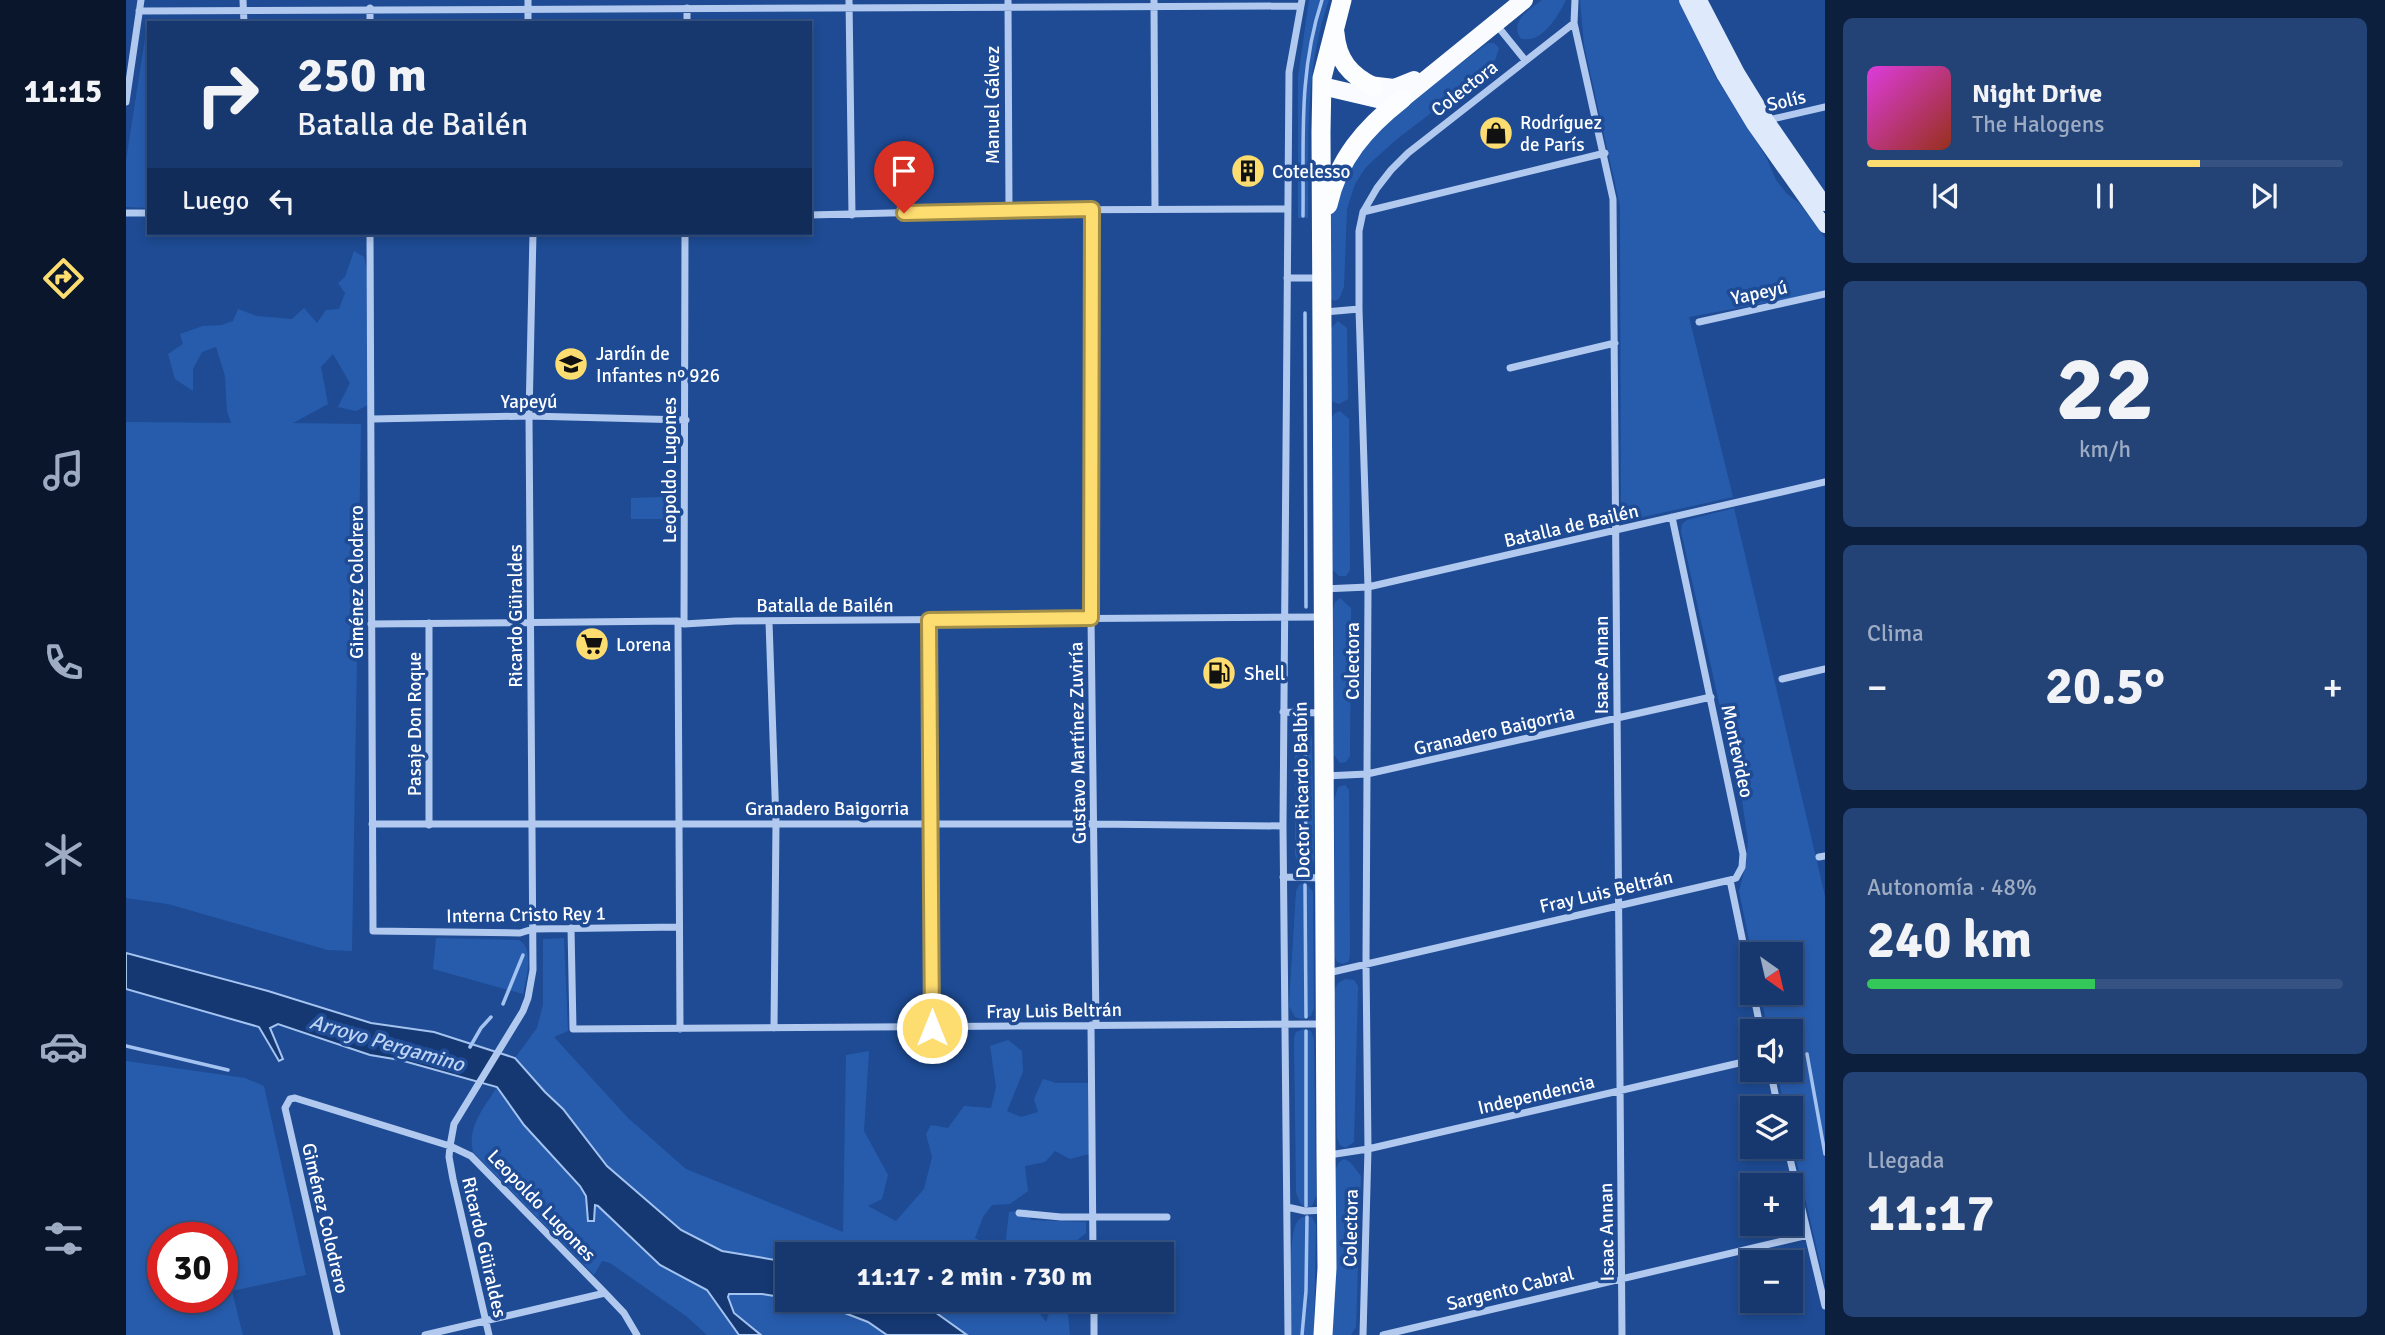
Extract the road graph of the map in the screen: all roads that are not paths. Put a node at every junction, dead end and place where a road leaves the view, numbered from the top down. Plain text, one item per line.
1 (141, 0) edge
2 (243, 0) edge
3 (1342, 0) edge
4 (1524, 0) edge
5 (1575, 0) edge
6 (1686, 0) edge
7 (1007, 3) edge
8 (1154, 3) edge
9 (1301, 3) edge
10 (1705, 3) edge
11 (425, 4) edge
12 (528, 4) edge
13 (849, 4) edge
14 (684, 6) edge
15 (370, 8) junction
16 (244, 10) junction
17 (139, 11) junction
18 (244, 21) edge
19 (370, 21) edge
20 (1335, 22) junction
21 (1495, 23) junction
22 (1574, 23) junction
23 (1525, 60) junction
24 (1322, 82) junction
25 (1374, 87) junction
26 (1402, 99) junction
27 (126, 102) edge
28 (1825, 107) edge
29 (1760, 122) junction
30 (1605, 153) junction
31 (1825, 204) edge
32 (1155, 208) junction
33 (1092, 209) junction
34 (1288, 209) junction
35 (1009, 210) junction
36 (1363, 212) junction
37 (126, 213) edge
38 (147, 213) edge
39 (812, 215) edge
40 (852, 215) junction
41 (1825, 226) edge
42 (370, 235) edge
43 (533, 235) edge
44 (685, 235) edge
45 (1321, 244) junction
46 (1287, 278) junction
47 (1320, 278) junction
48 (1825, 294) edge
49 (1359, 309) junction
50 (1320, 312) junction
51 (1699, 322) dead end
52 (1615, 344) junction
53 (1510, 368) dead end
54 (529, 416) junction
55 (372, 419) junction
56 (686, 420) junction
57 (1825, 482) edge
58 (1672, 517) junction
59 (1615, 531) junction
60 (1368, 587) junction
61 (1322, 589) junction
62 (1283, 617) junction
63 (1322, 617) junction
64 (1091, 618) junction
65 (929, 620) junction
66 (530, 621) junction
67 (769, 622) junction
68 (429, 623) junction
69 (681, 623) junction
70 (371, 624) junction
71 (1825, 669) edge
72 (1782, 679) dead end
73 (1711, 697) junction
74 (1283, 712) junction
75 (1323, 713) junction
76 (1617, 718) junction
77 (1367, 774) junction
78 (1324, 776) junction
79 (776, 823) junction
80 (372, 824) junction
81 (532, 824) junction
82 (931, 824) junction
83 (1094, 824) junction
84 (429, 825) junction
85 (680, 825) junction
86 (1283, 826) junction
87 (1283, 877) junction
88 (1325, 877) junction
89 (1730, 880) junction
90 (1618, 904) junction
91 (679, 927) junction
92 (571, 928) junction
93 (533, 929) junction
94 (373, 931) joint
95 (1743, 942) edge
96 (1366, 963) junction
97 (1325, 974) junction
98 (1284, 1024) junction
99 (1325, 1024) junction
100 (1093, 1025) junction
101 (774, 1028) junction
102 (932, 1028) junction
103 (680, 1029) junction
104 (1740, 1063) edge
105 (1619, 1091) junction
106 (285, 1108) joint
107 (450, 1146) junction
108 (1368, 1149) junction
109 (1326, 1155) junction
110 (1790, 1159) edge
111 (1286, 1208) junction
112 (1326, 1210) junction
113 (1019, 1213) dead end
114 (1093, 1217) junction
115 (1167, 1217) dead end
116 (1808, 1235) junction
117 (1093, 1242) edge
118 (1622, 1278) junction
119 (605, 1293) junction
120 (1825, 1306) edge
121 (1094, 1312) edge
122 (485, 1321) junction
123 (1288, 1334) edge
124 (337, 1335) edge
125 (425, 1335) edge
126 (489, 1335) edge
127 (637, 1335) edge
128 (1094, 1335) edge
129 (1323, 1335) edge
130 (1363, 1335) edge
131 (1383, 1335) edge
132 (1622, 1335) edge

1 - 17 street
2 - 16 street
3 - 20 highway
4 - 21 main road
5 - 22 street, Isaac Annan
6 - 29 main road
7 - 8 street
7 - 13 street
7 - 35 street, Manuel Gálvez
8 - 9 street
8 - 32 street
9 - 34 street
10 - 29 main road
11 - 12 street
11 - 15 street
12 - 14 street
13 - 14 street
13 - 40 street
15 - 16 street
15 - 19 street
16 - 17 street
16 - 18 street
17 - 27 street
20 - 24 highway
20 - 25 highway
21 - 23 street, Colectora
21 - 25 main road
21 - 26 main road
22 - 23 street, Colectora
22 - 30 street, Isaac Annan
23 - 36 street, Colectora
24 - 25 main road
24 - 26 main road
24 - 45 highway
26 - 45 highway
28 - 29 street, Solís
29 - 31 main road
29 - 41 main road
30 - 36 street
30 - 52 street, Isaac Annan
32 - 33 street
32 - 34 street
33 - 35 street
33 - 64 street, Gustavo Martínez Zuviría
34 - 46 street
35 - 40 street
36 - 49 street, Colectora
37 - 38 street
39 - 40 street
42 - 55 street, Giménez Colodrero
43 - 54 street, Ricardo Güiraldes
44 - 56 street, Leopoldo Lugones
45 - 47 highway, Doctor Ricardo Balbín
46 - 47 street
46 - 62 street
47 - 50 highway, Doctor Ricardo Balbín
48 - 51 street, Yapeyú
49 - 50 street
49 - 60 street, Colectora
50 - 61 highway, Doctor Ricardo Balbín
52 - 53 street
52 - 59 street, Isaac Annan
54 - 55 street, Yapeyú
54 - 56 street, Yapeyú
54 - 66 street, Ricardo Güiraldes
55 - 70 street, Giménez Colodrero
56 - 69 street, Leopoldo Lugones
57 - 58 street, Batalla de Bailén
58 - 59 street, Batalla de Bailén
58 - 73 street, Montevideo
59 - 60 street, Batalla de Bailén
59 - 76 street, Isaac Annan
60 - 61 street, Batalla de Bailén
60 - 77 street, Colectora
61 - 63 highway, Doctor Ricardo Balbín
62 - 63 street, Batalla de Bailén
62 - 64 street, Batalla de Bailén
62 - 74 street
63 - 75 highway, Doctor Ricardo Balbín
64 - 65 street, Batalla de Bailén
64 - 83 street, Gustavo Martínez Zuviría
65 - 67 street, Batalla de Bailén
65 - 82 street
66 - 68 street, Batalla de Bailén
66 - 69 street, Batalla de Bailén
66 - 81 street, Ricardo Güiraldes
67 - 69 street, Batalla de Bailén
67 - 79 street
68 - 70 street, Batalla de Bailén
68 - 84 street, Pasaje Don Roque
69 - 85 street, Leopoldo Lugones
70 - 80 street, Giménez Colodrero
71 - 72 street
73 - 76 street, Granadero Baigorria
73 - 89 street, Montevideo
74 - 75 street
74 - 86 street
75 - 78 highway, Doctor Ricardo Balbín
76 - 77 street, Granadero Baigorria
76 - 90 street, Isaac Annan
77 - 78 street, Granadero Baigorria
77 - 96 street, Colectora
78 - 88 highway, Doctor Ricardo Balbín
79 - 82 street, Granadero Baigorria
79 - 85 street, Granadero Baigorria
79 - 101 street
80 - 84 street, Granadero Baigorria
80 - 94 street, Giménez Colodrero
81 - 84 street, Granadero Baigorria
81 - 85 street, Granadero Baigorria
81 - 93 street, Ricardo Güiraldes
82 - 83 street, Granadero Baigorria
82 - 102 street
83 - 86 street, Granadero Baigorria
83 - 100 street, Gustavo Martínez Zuviría
85 - 91 street, Leopoldo Lugones
86 - 87 street
87 - 88 street
87 - 98 street
88 - 97 highway, Doctor Ricardo Balbín
89 - 90 street, Fray Luis Beltrán
89 - 95 street
90 - 96 street, Fray Luis Beltrán
90 - 105 street, Isaac Annan
91 - 92 street, Interna Cristo Rey 1
91 - 103 street, Leopoldo Lugones
92 - 93 street, Interna Cristo Rey 1
92 - 103 street, Fray Luis Beltrán
93 - 94 street, Interna Cristo Rey 1
93 - 107 street, Ricardo Güiraldes
96 - 97 street, Fray Luis Beltrán
96 - 108 street, Colectora
97 - 99 highway, Doctor Ricardo Balbín
98 - 99 street, Fray Luis Beltrán
98 - 100 street, Fray Luis Beltrán
98 - 111 street
99 - 109 highway, Doctor Ricardo Balbín
100 - 102 street, Fray Luis Beltrán
100 - 114 street, Gustavo Martínez Zuviría
101 - 102 street, Fray Luis Beltrán
101 - 103 street, Fray Luis Beltrán
104 - 105 street, Independencia
105 - 108 street, Independencia
105 - 118 street, Isaac Annan
106 - 107 street, Leopoldo Lugones
106 - 124 street, Giménez Colodrero
107 - 119 street, Leopoldo Lugones
107 - 122 street, Ricardo Güiraldes
108 - 109 street, Independencia
108 - 130 street, Colectora
109 - 112 highway, Doctor Ricardo Balbín
110 - 116 street
111 - 112 street
111 - 123 street
112 - 129 highway, Doctor Ricardo Balbín
113 - 114 street
114 - 115 street
114 - 117 street, Gustavo Martínez Zuviría
116 - 118 street, Sargento Cabral
116 - 120 street
118 - 131 street, Sargento Cabral
118 - 132 street, Isaac Annan
119 - 122 street
119 - 127 street, Leopoldo Lugones
121 - 128 street
122 - 125 street
122 - 126 street, Ricardo Güiraldes

